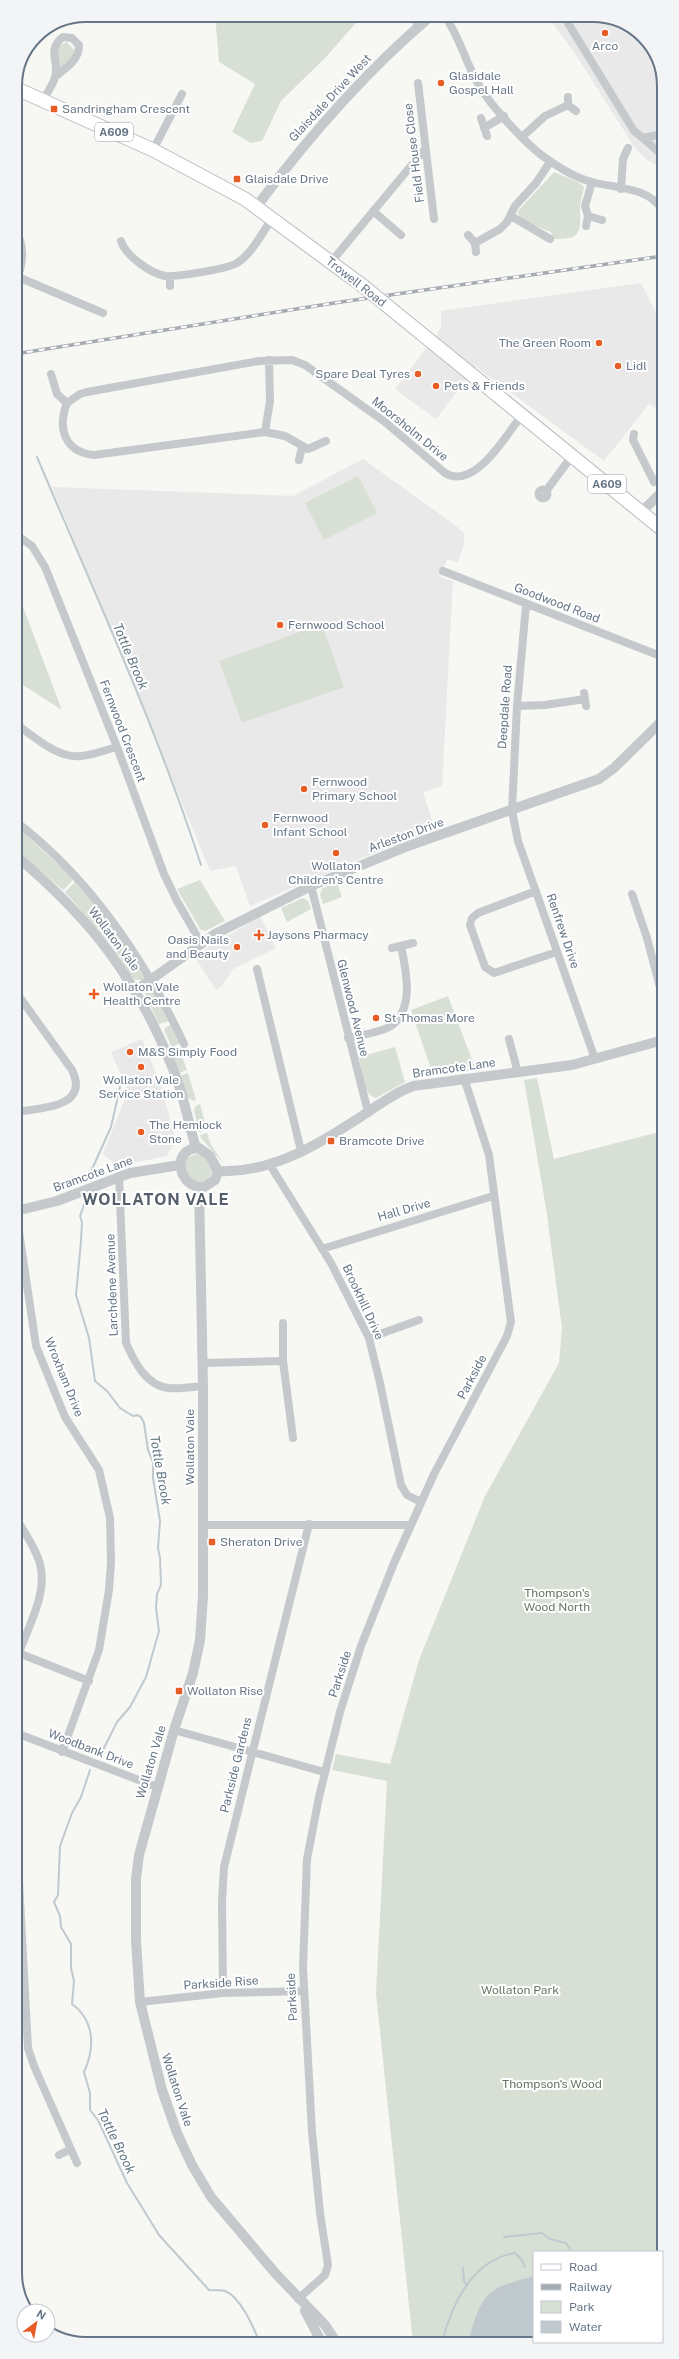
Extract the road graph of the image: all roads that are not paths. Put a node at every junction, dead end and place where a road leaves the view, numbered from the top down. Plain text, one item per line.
1 (416, 22) edge
2 (424, 22) edge
3 (449, 22) edge
4 (567, 22) edge
5 (418, 27) junction
6 (56, 76) junction
7 (418, 83) dead end
8 (22, 91) edge
9 (182, 94) dead end
10 (44, 100) junction
11 (576, 111) dead end
12 (504, 116) junction
13 (481, 118) dead end
14 (657, 135) edge
15 (522, 137) junction
16 (643, 138) junction
17 (628, 148) dead end
18 (424, 149) junction
19 (153, 150) junction
20 (657, 151) edge
21 (614, 158) dead end
22 (623, 159) junction
23 (550, 162) junction
24 (592, 182) junction
25 (621, 189) junction
26 (657, 203) edge
27 (257, 206) junction
28 (373, 211) junction
29 (510, 216) junction
30 (588, 216) junction
31 (273, 218) junction
32 (434, 220) dead end
33 (602, 220) dead end
34 (586, 226) dead end
35 (534, 229) junction
36 (401, 234) dead end
37 (468, 235) dead end
38 (530, 237) dead end
39 (550, 239) dead end
40 (121, 241) dead end
41 (475, 243) junction
42 (476, 252) dead end
43 (331, 262) junction
44 (170, 276) junction
45 (22, 282) edge
46 (170, 286) dead end
47 (103, 313) dead end
48 (269, 360) junction
49 (51, 374) dead end
50 (67, 404) junction
51 (522, 415) junction
52 (265, 432) junction
53 (632, 436) dead end
54 (326, 441) dead end
55 (302, 447) junction
56 (572, 456) junction
57 (299, 460) dead end
58 (657, 480) edge
59 (546, 491) dead end
60 (657, 497) edge
61 (641, 512) junction
62 (657, 525) edge
63 (22, 539) edge
64 (443, 571) dead end
65 (526, 604) junction
66 (657, 655) edge
67 (585, 699) dead end
68 (517, 706) junction
69 (657, 726) edge
70 (22, 728) edge
71 (117, 747) junction
72 (512, 811) junction
73 (22, 826) edge
74 (22, 860) edge
75 (311, 886) junction
76 (536, 891) junction
77 (632, 894) dead end
78 (201, 943) junction
79 (413, 943) dead end
80 (401, 946) junction
81 (392, 948) dead end
82 (557, 952) junction
83 (257, 969) dead end
84 (657, 977) edge
85 (151, 979) junction
86 (135, 991) junction
87 (22, 1000) edge
88 (348, 1038) junction
89 (509, 1039) dead end
90 (657, 1042) edge
91 (184, 1044) dead end
92 (595, 1059) junction
93 (518, 1073) junction
94 (464, 1078) junction
95 (22, 1111) edge
96 (368, 1112) junction
97 (196, 1148) junction
98 (301, 1151) junction
99 (180, 1165) junction
100 (270, 1165) junction
101 (218, 1171) junction
102 (119, 1176) junction
103 (199, 1188) junction
104 (493, 1196) junction
105 (22, 1210) edge
106 (322, 1249) junction
107 (22, 1252) edge
108 (419, 1320) dead end
109 (283, 1323) dead end
110 (368, 1338) junction
111 (283, 1361) junction
112 (202, 1363) junction
113 (203, 1386) junction
114 (293, 1438) dead end
115 (421, 1502) junction
116 (309, 1524) junction
117 (202, 1525) junction
118 (410, 1525) junction
119 (22, 1530) edge
120 (22, 1639) edge
121 (22, 1654) edge
122 (89, 1681) junction
123 (174, 1730) junction
124 (22, 1735) edge
125 (251, 1750) junction
126 (62, 1752) junction
127 (324, 1772) junction
128 (157, 1787) junction
129 (22, 1942) edge
130 (304, 1991) junction
131 (223, 1993) junction
132 (140, 2002) junction
133 (72, 2149) junction
134 (59, 2155) dead end
135 (77, 2163) dead end
136 (298, 2299) junction
137 (319, 2337) edge
138 (333, 2337) edge

1 - 5 street
2 - 5 street, Glaisdale Drive West
3 - 12 street
4 - 16 street
5 - 27 street, Glaisdale Drive West
6 - 6 street
6 - 10 street
7 - 18 street, Field House Close
8 - 10 main road, Trowell Road / A609
9 - 19 street
10 - 19 main road, Trowell Road / A609
11 - 15 street
12 - 13 street
12 - 15 street
14 - 16 street
15 - 23 street
16 - 20 street
17 - 22 street
18 - 28 street
18 - 32 street, Field House Close
19 - 27 main road, Trowell Road / A609
21 - 22 street
22 - 25 street
23 - 24 street
23 - 29 street
24 - 25 street
24 - 30 street
25 - 26 street
27 - 31 main road, Trowell Road / A609
28 - 36 street
28 - 43 street
29 - 35 street
29 - 41 street
30 - 33 street
30 - 34 street
31 - 43 main road, Trowell Road / A609
31 - 44 street
35 - 38 street
35 - 39 street
37 - 41 street
40 - 44 street
41 - 42 street
43 - 51 main road, Trowell Road / A609, bridge
44 - 46 street
45 - 47 street
48 - 50 street, Moorsholm Drive
48 - 51 street, Moorsholm Drive
48 - 52 street
49 - 50 street
50 - 52 street
51 - 56 main road, Trowell Road / A609
52 - 55 street
53 - 58 street
54 - 55 street
55 - 57 street
56 - 59 street
56 - 61 main road, Trowell Road / A609
60 - 61 street
61 - 62 main road, Trowell Road / A609
63 - 71 street, Fernwood Crescent
64 - 65 street, Goodwood Road
65 - 66 street, Goodwood Road
65 - 68 street, Deepdale Road
67 - 68 street
68 - 72 street, Deepdale Road
69 - 72 street, Arleston Drive
70 - 71 street
71 - 78 street, Fernwood Crescent
72 - 75 street, Arleston Drive
72 - 76 street, Renfrew Drive
73 - 85 street, Wollaton Vale
74 - 86 street, Wollaton Vale
75 - 78 street, Arleston Drive
75 - 88 street, Glenwood Avenue
76 - 82 street, Renfrew Drive
76 - 82 street
77 - 84 street
78 - 85 street, Arleston Drive
79 - 80 street
80 - 81 street
80 - 88 street
82 - 92 street, Renfrew Drive
83 - 98 street
85 - 86 street, Arleston Drive
85 - 91 street, Wollaton Vale
86 - 97 street, Wollaton Vale
87 - 95 street
88 - 96 street, Glenwood Avenue
89 - 93 street
90 - 92 street, Bramcote Lane
92 - 93 street, Bramcote Lane
93 - 94 street, Bramcote Lane
94 - 96 street, Bramcote Lane
94 - 104 street, Parkside
96 - 98 street, Bramcote Lane
97 - 99 street
97 - 101 street
98 - 100 street, Bramcote Lane
99 - 102 street, Bramcote Lane
99 - 103 street
100 - 101 street, Bramcote Lane
100 - 106 street, Brookhill Drive
101 - 103 street
102 - 105 street, Bramcote Lane
102 - 113 street, Larchdene Avenue
103 - 112 street, Wollaton Vale
104 - 106 street, Hall Drive
104 - 115 street, Parkside
106 - 110 street, Brookhill Drive
107 - 122 street, Wroxham Drive
108 - 110 street
109 - 111 street
110 - 115 street, Brookhill Drive
111 - 112 street
111 - 114 street
112 - 113 street, Wollaton Vale
113 - 117 street, Wollaton Vale
115 - 118 street, Parkside
116 - 117 street
116 - 118 street
116 - 125 street, Parkside Gardens
117 - 123 street, Wollaton Vale
118 - 127 street, Parkside
119 - 120 street
121 - 122 street
122 - 126 street, Wroxham Drive
123 - 125 street
123 - 128 street, Wollaton Vale
124 - 126 street, Woodbank Drive
125 - 127 street
125 - 131 street, Parkside Gardens
126 - 128 street, Woodbank Drive
127 - 130 street, Parkside
128 - 132 street, Wollaton Vale
129 - 133 street
130 - 131 street, Parkside Rise
130 - 136 street, Parkside
131 - 132 street, Parkside Rise
132 - 136 street, Wollaton Vale
133 - 134 street
133 - 135 street
136 - 137 street, Wollaton Vale
136 - 138 street, Wollaton Vale

